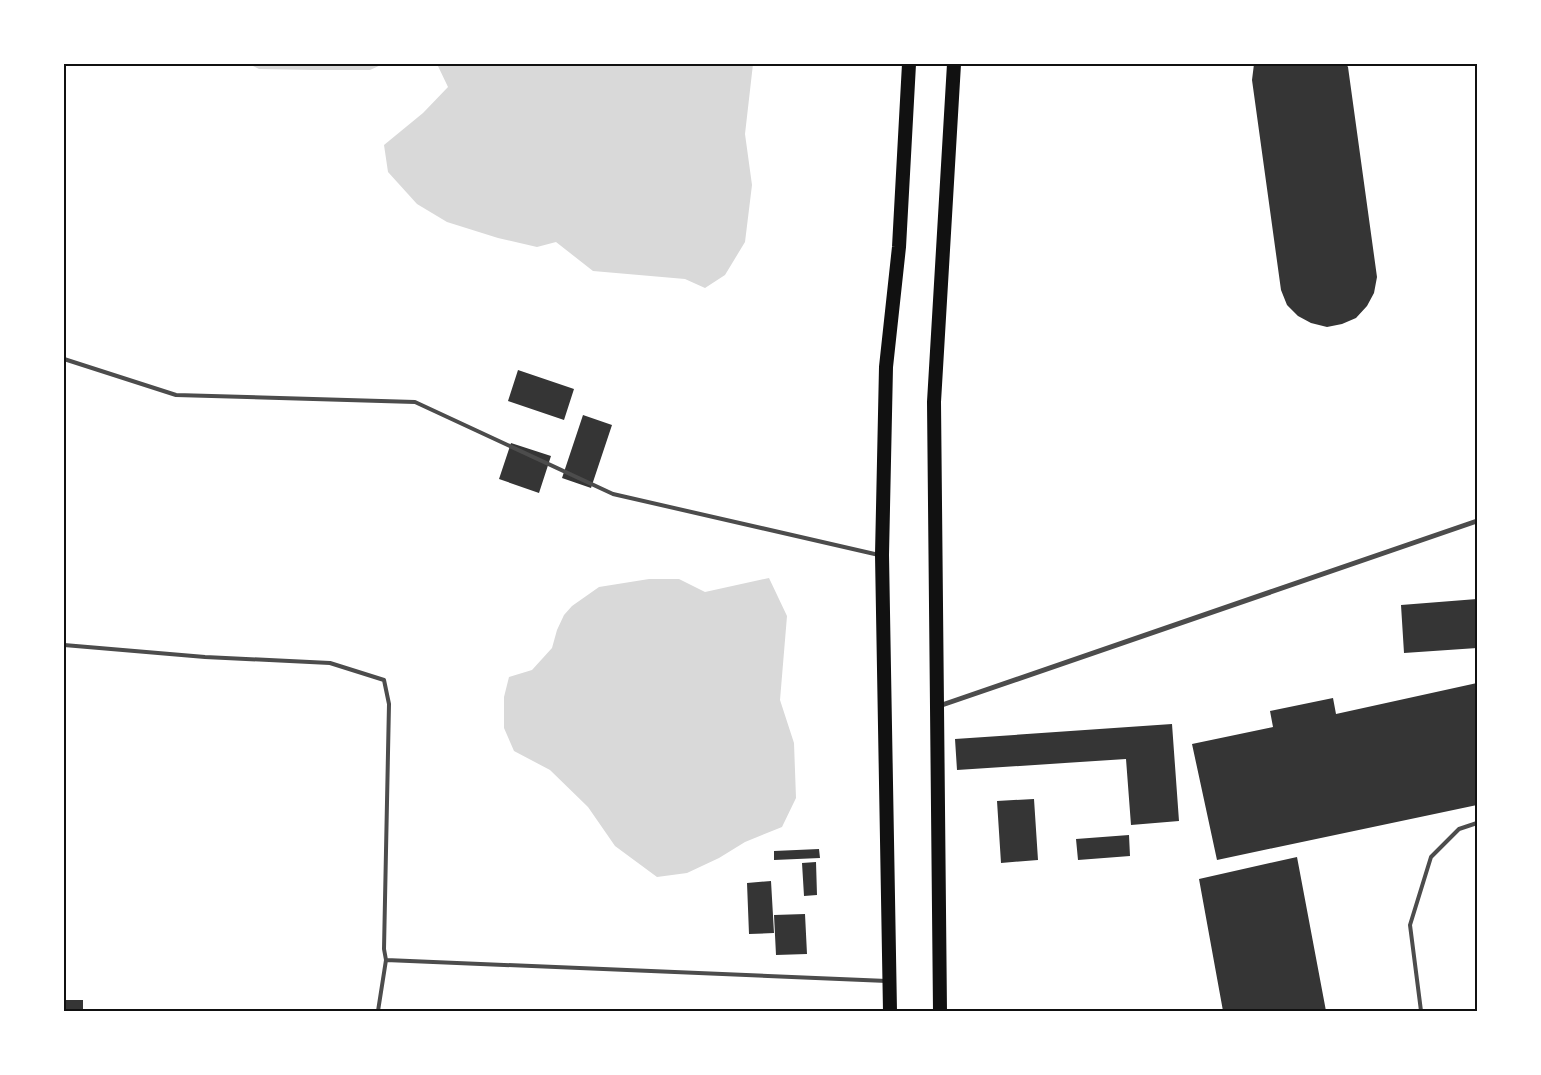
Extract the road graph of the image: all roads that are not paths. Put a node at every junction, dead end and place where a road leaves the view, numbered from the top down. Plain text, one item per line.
1 (909, 64) edge
2 (954, 64) edge
3 (64, 359) edge
4 (1477, 522) edge
5 (882, 555) junction
6 (64, 645) edge
7 (936, 707) junction
8 (1477, 823) edge
9 (386, 960) junction
10 (890, 981) junction
11 (378, 1011) edge
12 (890, 1011) edge
13 (940, 1011) edge
14 (1421, 1011) edge

1 - 5 highway
2 - 7 highway
3 - 5 lane
4 - 7 street
5 - 10 highway
6 - 9 lane
7 - 13 highway
8 - 14 lane
9 - 10 lane
9 - 11 lane
10 - 12 highway

